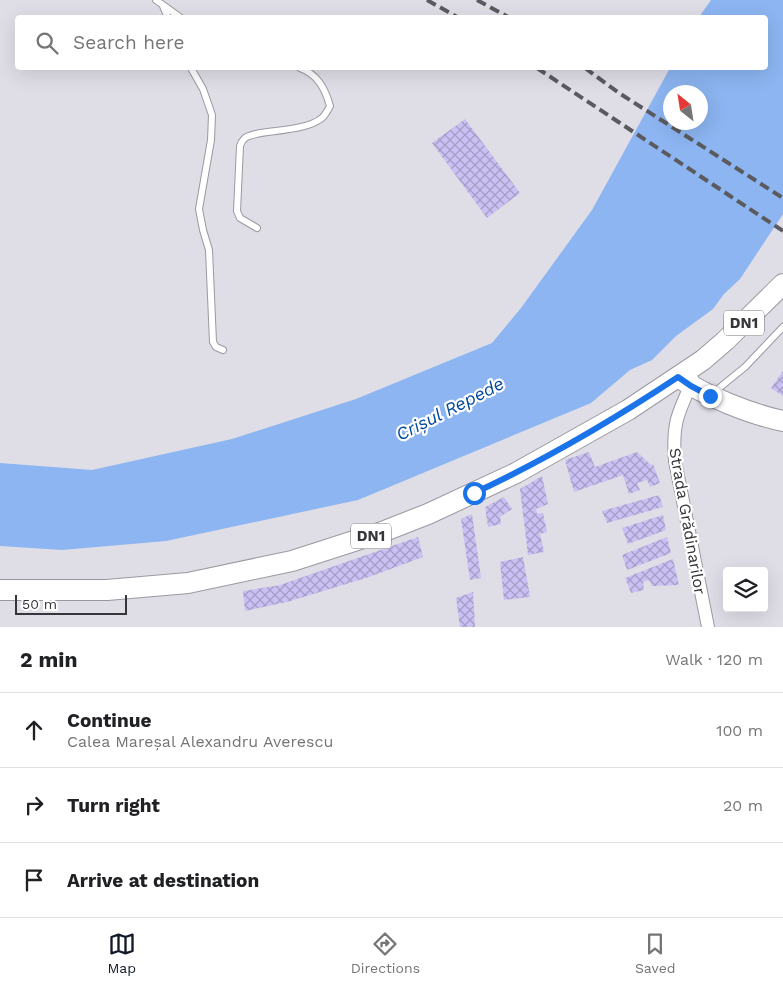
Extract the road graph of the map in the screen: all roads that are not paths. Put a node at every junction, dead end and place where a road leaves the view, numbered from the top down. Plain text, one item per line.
1 (156, 0) edge
2 (163, 5) junction
3 (167, 15) edge
4 (177, 15) edge
5 (192, 70) edge
6 (307, 70) edge
7 (258, 228) dead end
8 (783, 284) edge
9 (783, 327) edge
10 (223, 350) dead end
11 (684, 381) junction
12 (710, 396) junction
13 (783, 421) edge
14 (0, 590) edge
15 (708, 627) edge

1 - 2 lane
2 - 3 lane
2 - 4 lane
5 - 10 lane
6 - 7 lane
8 - 11 main road, DN1
9 - 12 lane
11 - 12 main road
11 - 14 main road, DN1
11 - 15 street, Strada Grădinarilor
12 - 13 main road

